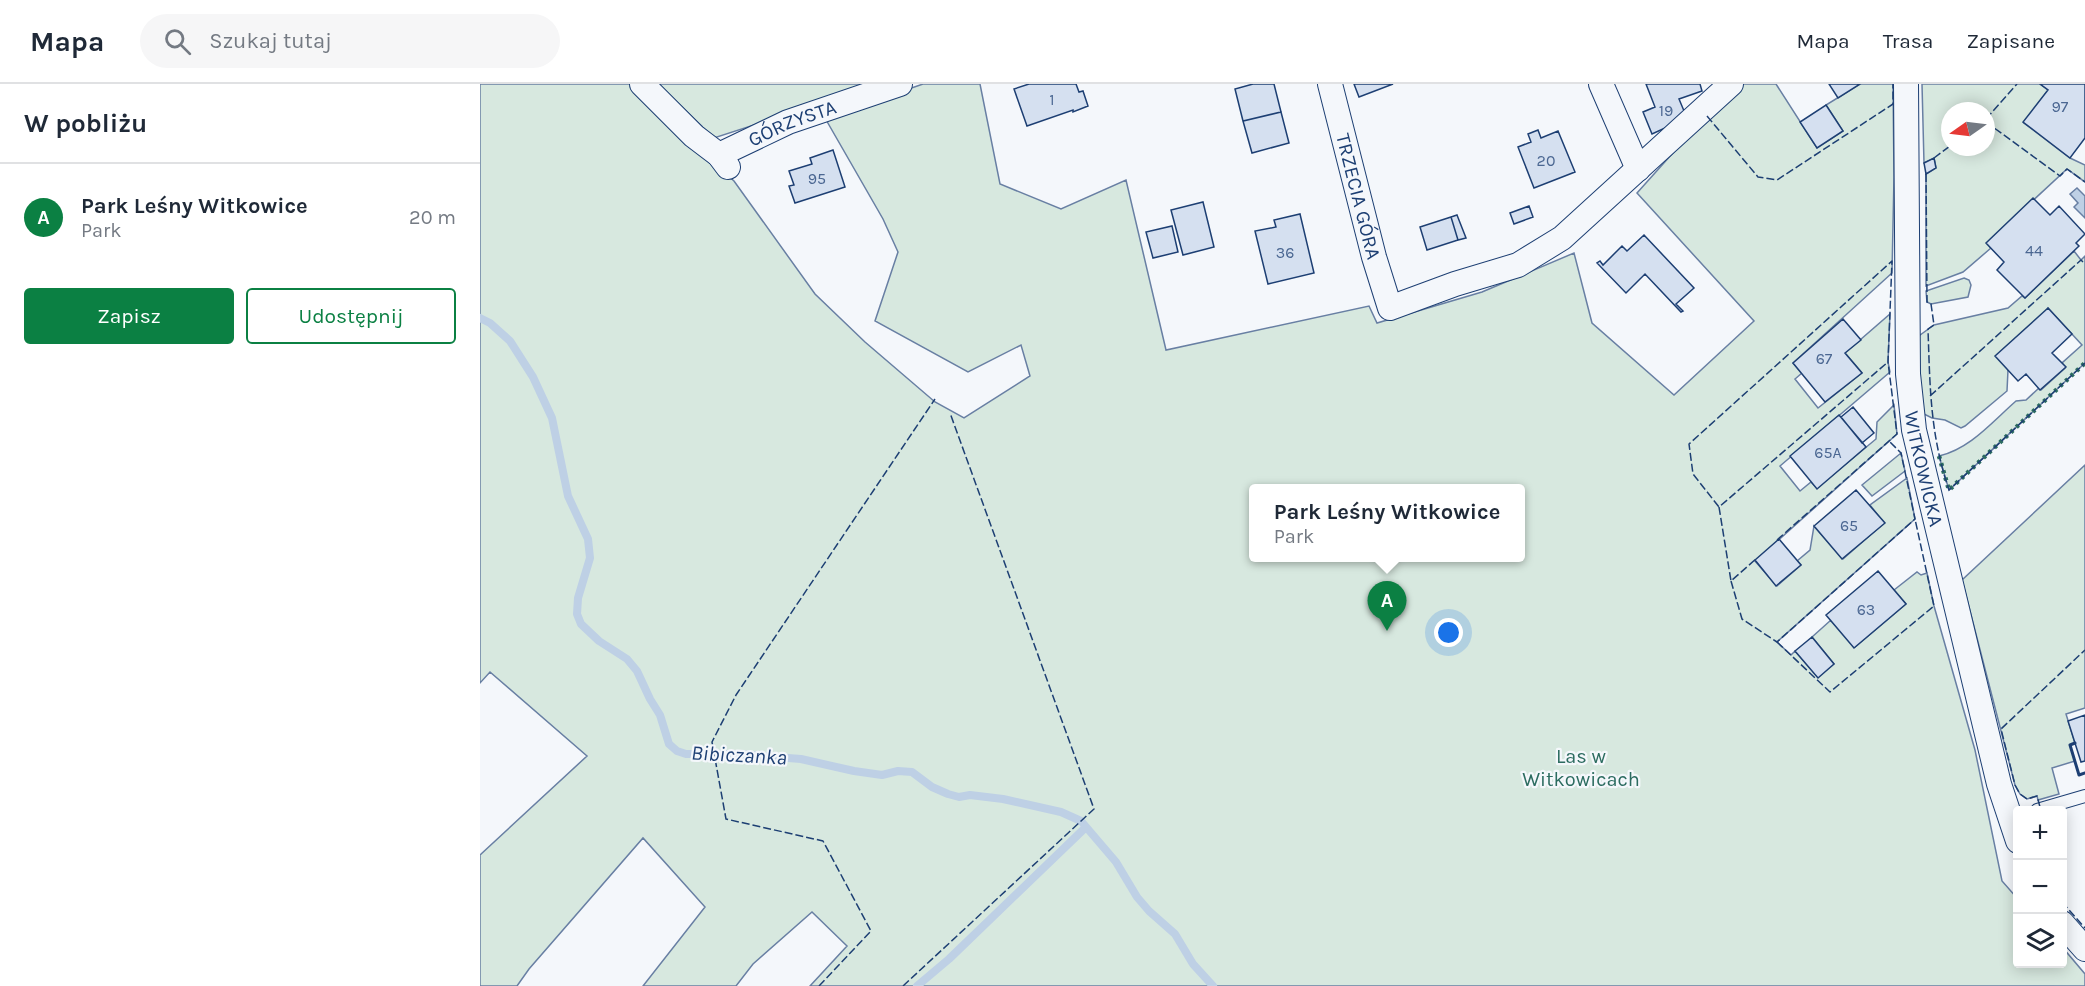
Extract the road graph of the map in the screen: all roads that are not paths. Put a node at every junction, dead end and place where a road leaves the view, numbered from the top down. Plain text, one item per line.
1 (642, 84) edge
2 (900, 84) edge
3 (1329, 84) edge
4 (1601, 84) edge
5 (1731, 84) edge
6 (1906, 84) edge
7 (1638, 169) junction
8 (2085, 796) edge
9 (2051, 806) edge
10 (2013, 819) edge
11 (2067, 929) edge
12 (2085, 949) edge

1 - 2 street, GÓRZYSTA
3 - 7 street, TRZECIA GÓRA
4 - 7 street
5 - 7 street
6 - 10 street, WITKOWICKA
8 - 9 lane
11 - 12 street

